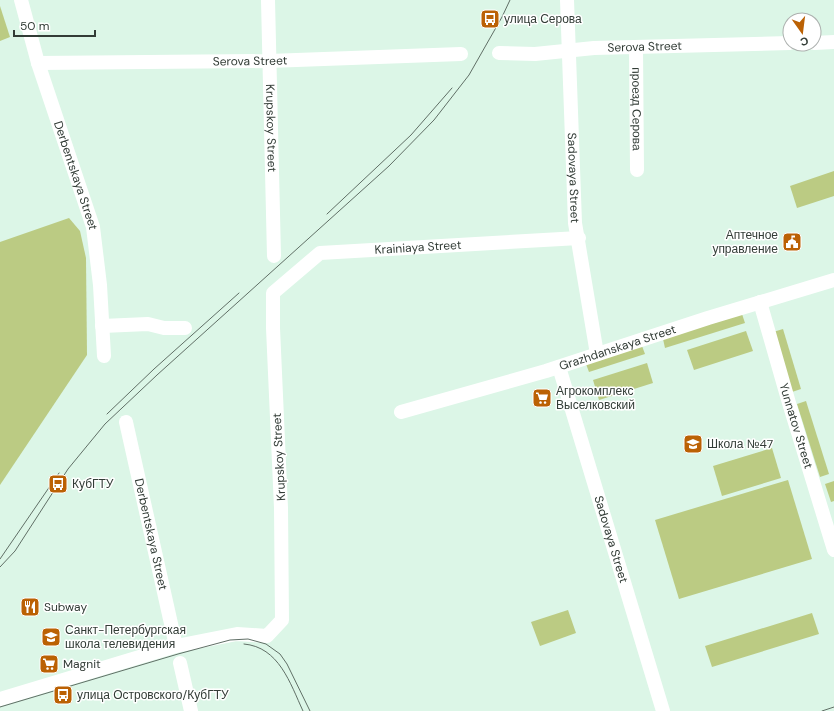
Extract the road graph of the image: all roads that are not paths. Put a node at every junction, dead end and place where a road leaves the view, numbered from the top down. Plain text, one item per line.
1 (21, 0) edge
2 (268, 0) edge
3 (567, 0) edge
4 (834, 42) edge
5 (782, 43) edge
6 (822, 43) edge
7 (636, 48) junction
8 (570, 51) junction
9 (499, 53) dead end
10 (461, 54) dead end
11 (269, 61) junction
12 (38, 64) junction
13 (637, 170) dead end
14 (579, 238) junction
15 (274, 256) dead end
16 (834, 280) edge
17 (273, 293) joint
18 (760, 302) junction
19 (102, 326) junction
20 (185, 328) dead end
21 (597, 354) junction
22 (104, 356) dead end
23 (559, 367) junction
24 (401, 412) dead end
25 (126, 422) dead end
26 (834, 550) edge
27 (176, 646) junction
28 (180, 663) dead end
29 (0, 699) edge
30 (191, 711) edge
31 (663, 711) edge

1 - 12 street, Derbentskaya Street
2 - 11 street, Krupskoy Street
3 - 8 street, Sadovaya Street
4 - 6 street
5 - 7 street, Serova Street
7 - 8 street, Serova Street
7 - 13 street, проезд Серова
8 - 9 street, Serova Street
8 - 14 street, Sadovaya Street
10 - 11 street, Serova Street
11 - 12 street, Serova Street
11 - 15 street, Krupskoy Street
12 - 19 street, Derbentskaya Street
14 - 17 street, Krainiaya Street
14 - 21 street, Sadovaya Street
16 - 18 street, Grazhdanskaya Street
17 - 27 street, Krupskoy Street
18 - 21 street, Grazhdanskaya Street
18 - 26 street, Yunnatov Street
19 - 20 street
19 - 22 street, Derbentskaya Street
21 - 23 street, Grazhdanskaya Street
23 - 24 street, Grazhdanskaya Street
23 - 31 street, Sadovaya Street
25 - 27 street, Derbentskaya Street
27 - 29 street
28 - 30 street

